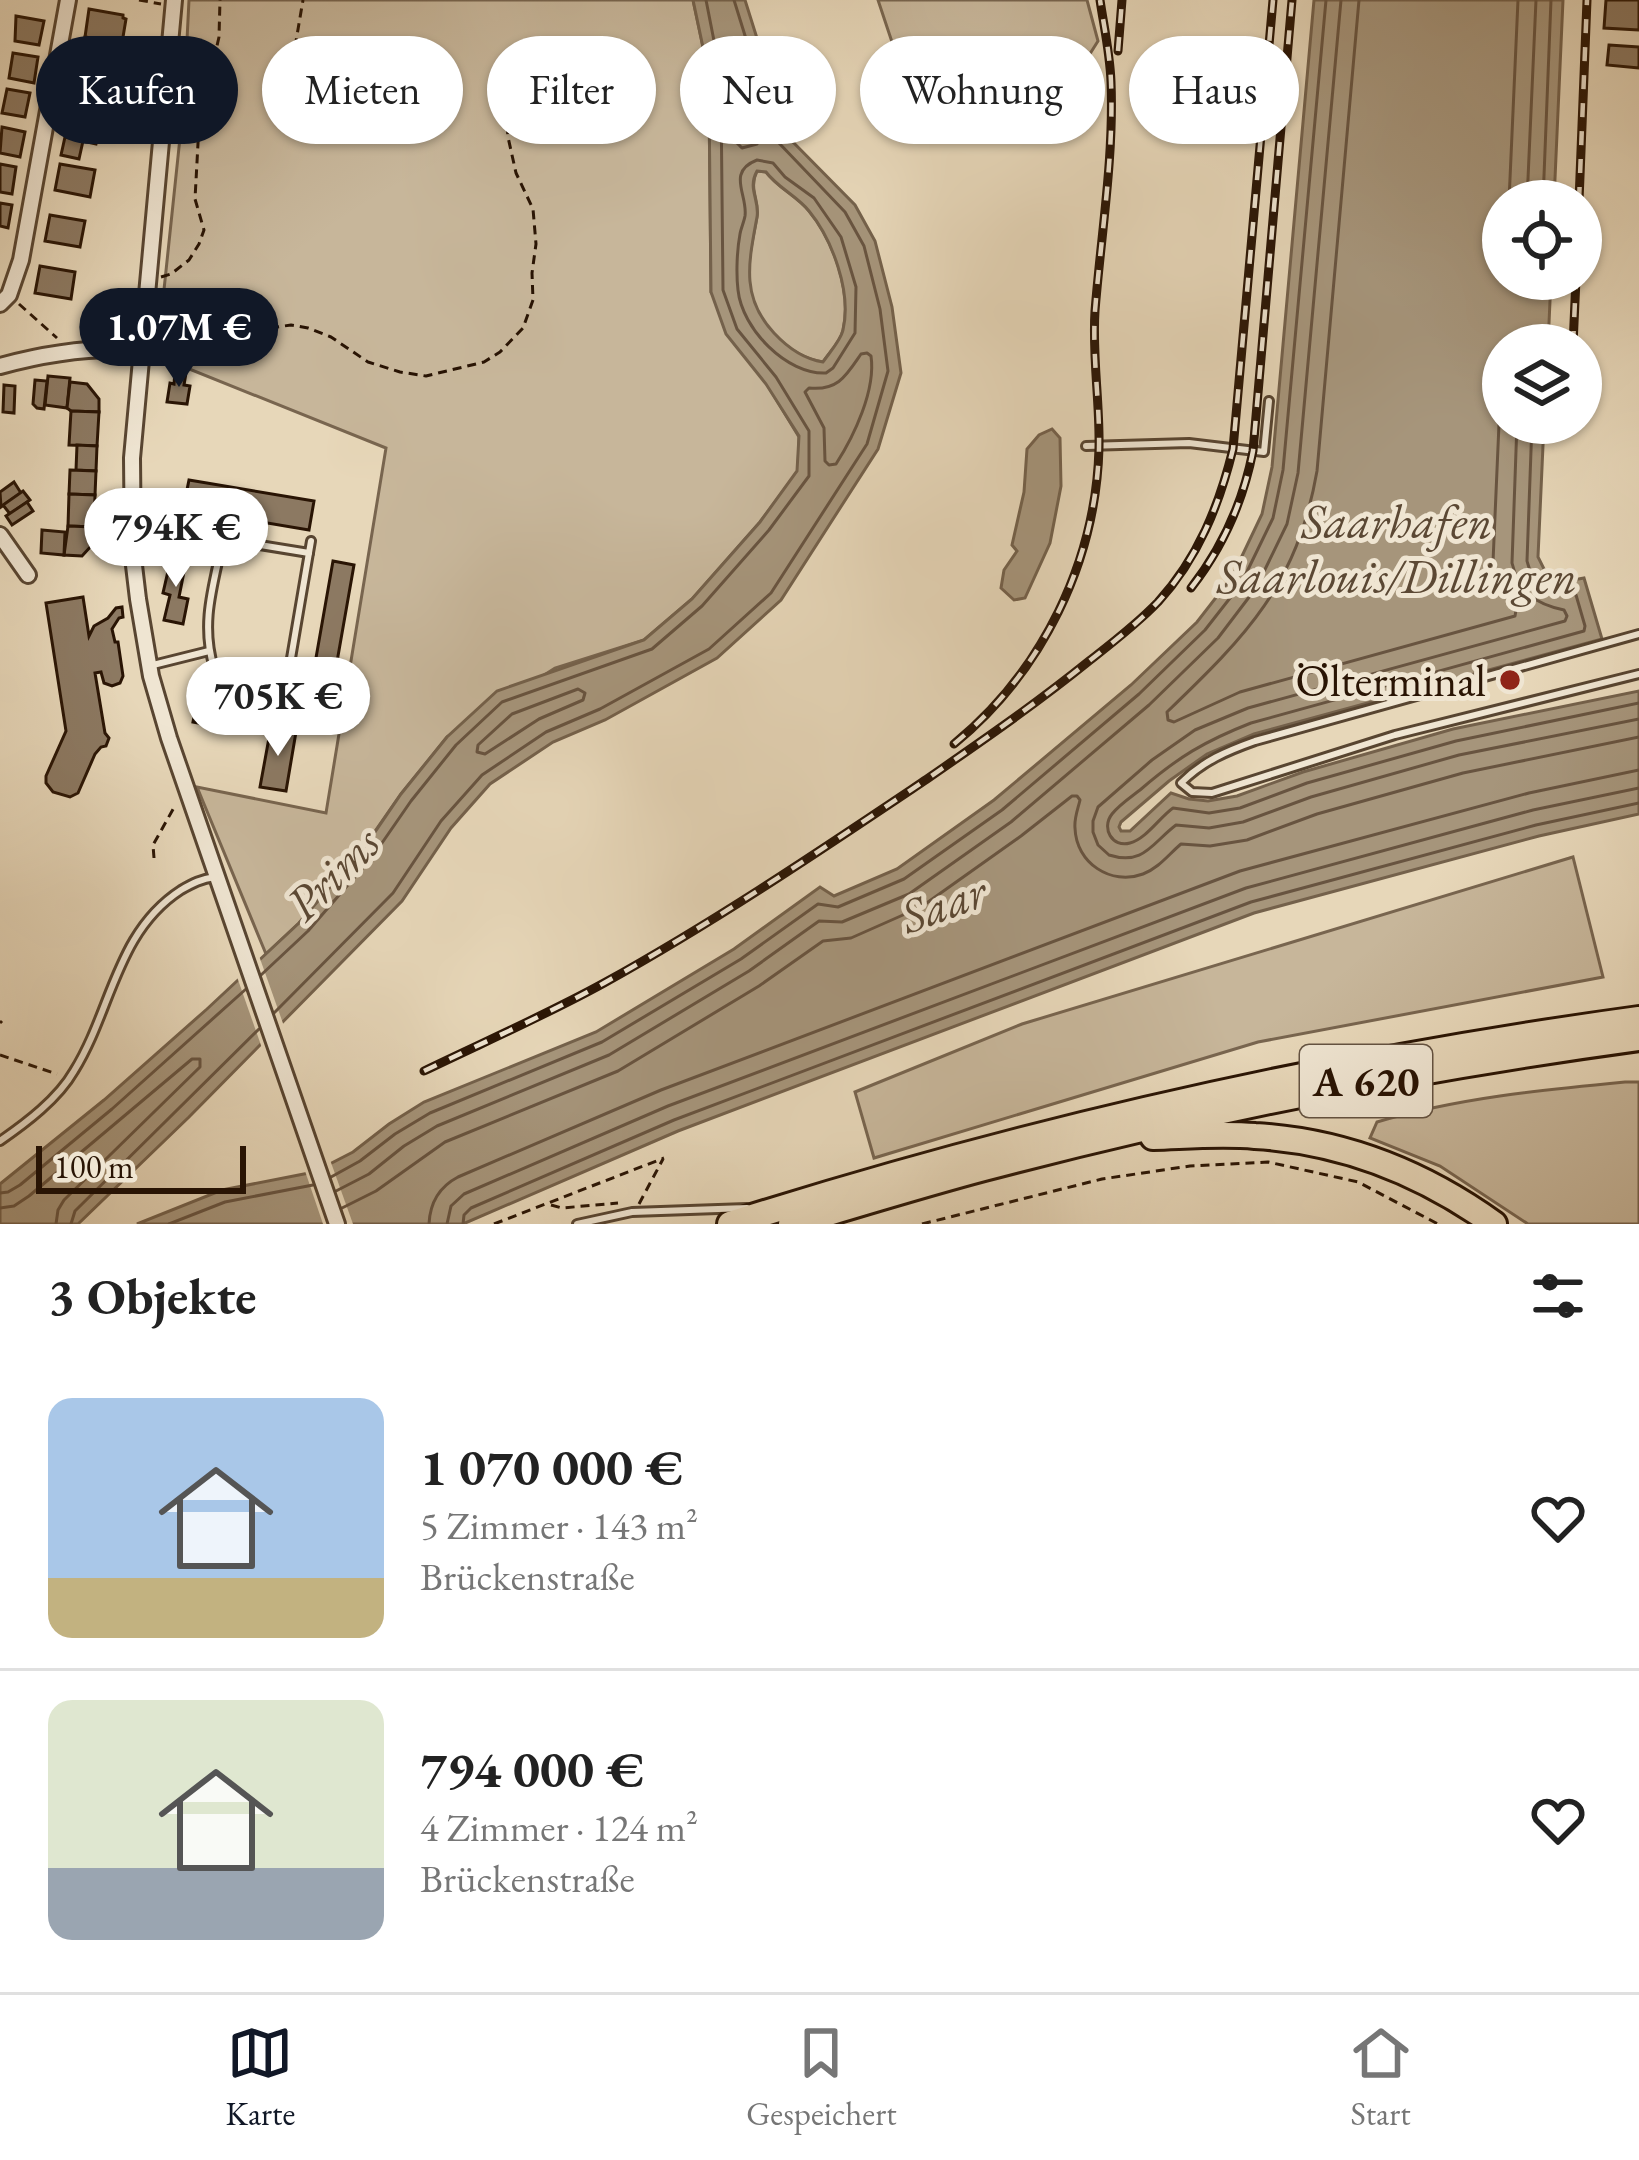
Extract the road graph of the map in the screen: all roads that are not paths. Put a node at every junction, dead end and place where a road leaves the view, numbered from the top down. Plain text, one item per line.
1 (68, 0) edge
2 (174, 3) edge
3 (4, 299) edge
4 (142, 350) junction
5 (0, 366) edge
6 (1269, 401) dead end
7 (1086, 446) dead end
8 (0, 535) edge
9 (311, 541) dead end
10 (309, 553) junction
11 (28, 575) dead end
12 (1639, 634) edge
13 (209, 651) junction
14 (149, 665) junction
15 (1639, 674) edge
16 (288, 680) junction
17 (283, 711) dead end
18 (219, 877) junction
19 (1639, 1019) edge
20 (1639, 1038) edge
21 (1096, 1139) junction
22 (0, 1141) edge
23 (789, 1215) edge
24 (338, 1224) edge
25 (577, 1224) edge
26 (730, 1224) edge
27 (1494, 1224) edge

1 - 3 street
2 - 4 street
4 - 5 street
4 - 14 street
6 - 7 lane
8 - 11 street
9 - 10 lane
10 - 13 lane
10 - 16 lane
12 - 15 lane
13 - 14 lane
13 - 16 lane
14 - 18 street
16 - 17 lane
18 - 22 lane
18 - 24 street
19 - 23 highway
20 - 21 highway, A 620
21 - 23 highway
21 - 27 highway
23 - 25 lane
23 - 26 highway

